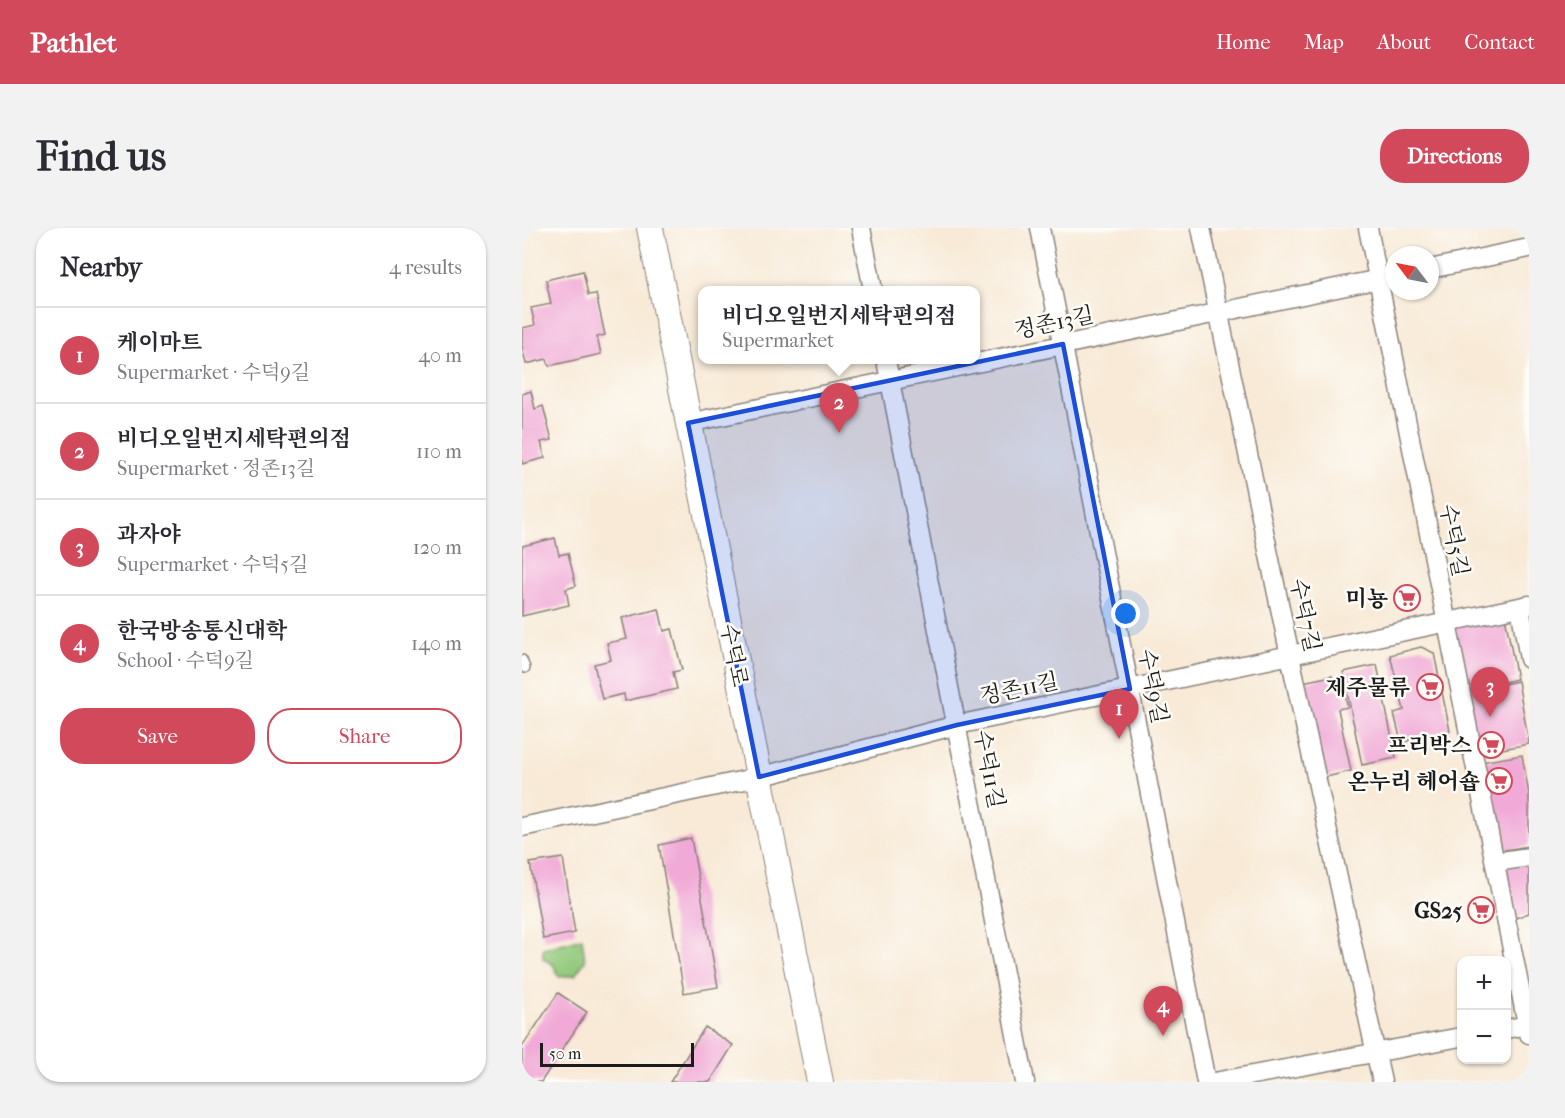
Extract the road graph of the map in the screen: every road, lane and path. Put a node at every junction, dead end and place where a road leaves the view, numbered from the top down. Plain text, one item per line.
1 (650, 228) edge
2 (861, 228) edge
3 (1040, 228) edge
4 (1202, 228) edge
5 (1368, 228) edge
6 (1529, 248) edge
7 (1439, 267) edge
8 (1385, 275) edge
9 (1385, 278) edge
10 (872, 286) edge
11 (1390, 300) edge
12 (1219, 312) junction
13 (1063, 344) junction
14 (980, 361) edge
15 (887, 364) edge
16 (967, 364) edge
17 (890, 380) junction
18 (688, 423) junction
19 (1525, 606) edge
20 (1447, 623) junction
21 (1290, 656) junction
22 (1529, 659) edge
23 (1130, 689) junction
24 (957, 725) junction
25 (759, 777) junction
26 (522, 827) edge
27 (1529, 857) edge
28 (1495, 862) junction
29 (1523, 971) edge
30 (1528, 1028) edge
31 (1511, 1029) edge
32 (1457, 1038) edge
33 (1376, 1053) junction
34 (820, 1082) edge
35 (1025, 1082) edge
36 (1206, 1082) edge
37 (1214, 1082) edge
38 (1382, 1082) edge

1 - 18 main road, 수덕로
2 - 10 street
3 - 13 street, 수덕9길
4 - 12 street, 수덕7길
5 - 8 street, 수덕5길
6 - 7 street
9 - 12 street, 정존13길
11 - 20 street, 수덕5길
12 - 13 street, 정존13길
12 - 21 street, 수덕7길
13 - 14 street, 정존13길
13 - 23 street, 수덕9길
15 - 17 street, 수덕11길
16 - 17 street, 정존13길
17 - 18 street, 정존13길
17 - 24 street, 수덕11길
18 - 25 main road, 수덕로
19 - 20 street, 정존11길
19 - 22 street
20 - 21 street, 정존11길
20 - 28 street, 수덕5길
21 - 23 street, 정존11길
21 - 33 street, 수덕7길
23 - 24 street, 정존11길
23 - 36 street, 수덕9길
24 - 25 street, 정존11길
24 - 35 street, 수덕11길
25 - 26 street, 정존11길
25 - 34 main road, 수덕로
27 - 28 street
28 - 29 street, 수덕5길
29 - 30 street, 수덕5길
30 - 31 street
32 - 33 street
33 - 37 street
33 - 38 street, 수덕7길

